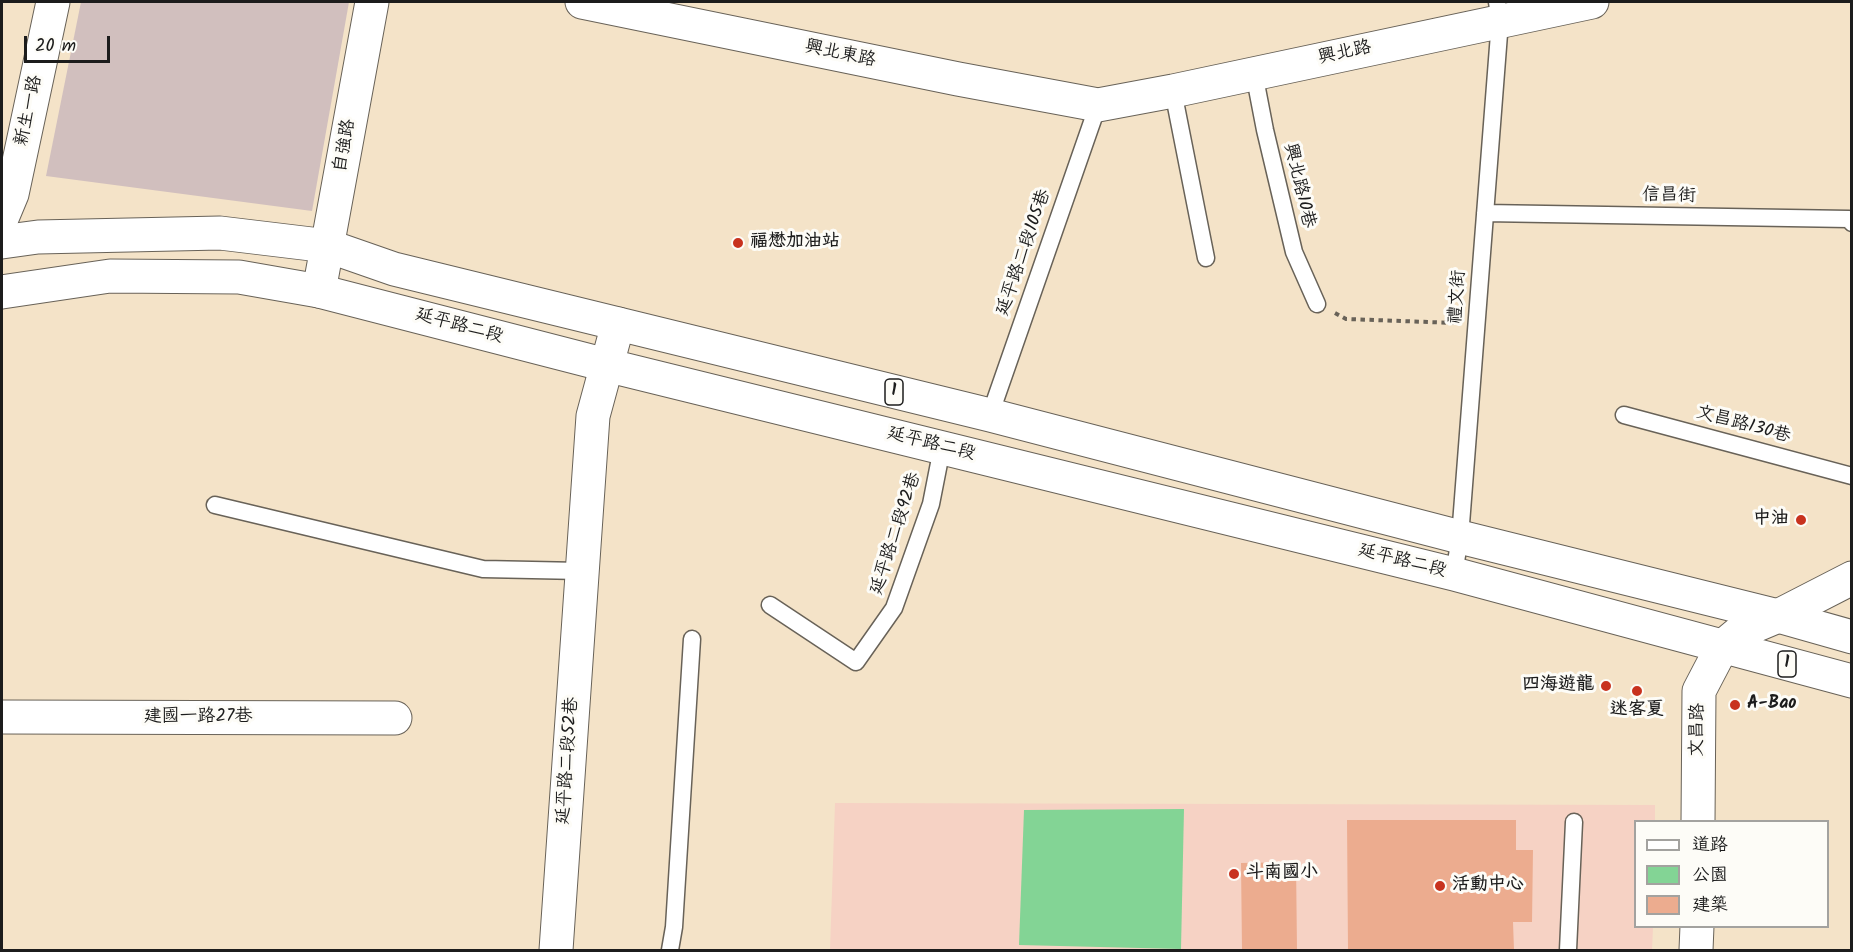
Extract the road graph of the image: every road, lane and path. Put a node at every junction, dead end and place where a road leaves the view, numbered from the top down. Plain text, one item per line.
1 (53, 2) edge
2 (372, 2) edge
3 (582, 2) edge
4 (1592, 2) edge
5 (1498, 11) edge
6 (1254, 73) junction
7 (1173, 91) junction
8 (1098, 105) junction
9 (1485, 213) junction
10 (2, 218) edge
11 (1851, 223) edge
12 (2, 242) edge
13 (328, 246) junction
14 (1206, 258) dead end
15 (319, 291) junction
16 (2, 292) edge
17 (1317, 304) joint
18 (618, 324) junction
19 (1477, 324) junction
20 (606, 365) junction
21 (990, 415) junction
22 (1624, 415) dead end
23 (942, 448) junction
24 (1208, 472) junction
25 (1851, 476) edge
26 (215, 505) dead end
27 (1196, 510) junction
28 (1460, 537) junction
29 (581, 571) junction
30 (1454, 574) junction
31 (1851, 578) edge
32 (770, 604) dead end
33 (1778, 616) junction
34 (1851, 637) edge
35 (692, 639) dead end
36 (1722, 647) junction
37 (1851, 681) edge
38 (2, 717) edge
39 (394, 718) dead end
40 (1698, 820) edge
41 (1574, 822) dead end
42 (1697, 928) edge
43 (556, 951) edge
44 (670, 951) edge
45 (1568, 951) edge
46 (1696, 951) edge

1 - 10 main road, 新生一路
2 - 13 main road, 自強路
3 - 8 main road, 興北東路
4 - 5 main road, 興北路
5 - 6 main road, 興北路
5 - 9 lane, 禮文街
6 - 7 main road, 興北路
6 - 17 lane, 興北路10巷
7 - 8 main road, 興北路
7 - 14 lane
8 - 21 lane, 延平路二段105巷
9 - 11 lane, 信昌街
9 - 19 lane, 禮文街
12 - 13 main road, 1
13 - 15 main road, 自強路
13 - 18 main road, 1
15 - 16 main road, 延平路二段 / 1
15 - 20 main road, 延平路二段 / 1
17 - 19 path
18 - 20 main road, 延平路二段52巷
18 - 21 main road, 1
19 - 28 lane, 禮文街
20 - 23 main road, 延平路二段 / 1
20 - 29 main road, 延平路二段52巷
21 - 24 main road, 1
22 - 25 lane, 文昌路130巷
23 - 27 main road, 延平路二段 / 1
23 - 32 lane, 延平路二段92巷
24 - 27 main road
24 - 28 main road, 1
26 - 29 lane
27 - 30 main road, 延平路二段 / 1
28 - 30 lane, 禮文街
28 - 33 main road, 1
29 - 43 main road, 延平路二段52巷
30 - 36 main road, 延平路二段 / 1
31 - 33 main road, 文昌路
33 - 34 main road, 1
33 - 36 main road, 文昌路
35 - 44 lane
36 - 37 main road, 延平路二段 / 1
36 - 40 main road, 文昌路
38 - 39 main road, 建國一路27巷
41 - 45 lane
42 - 46 main road

